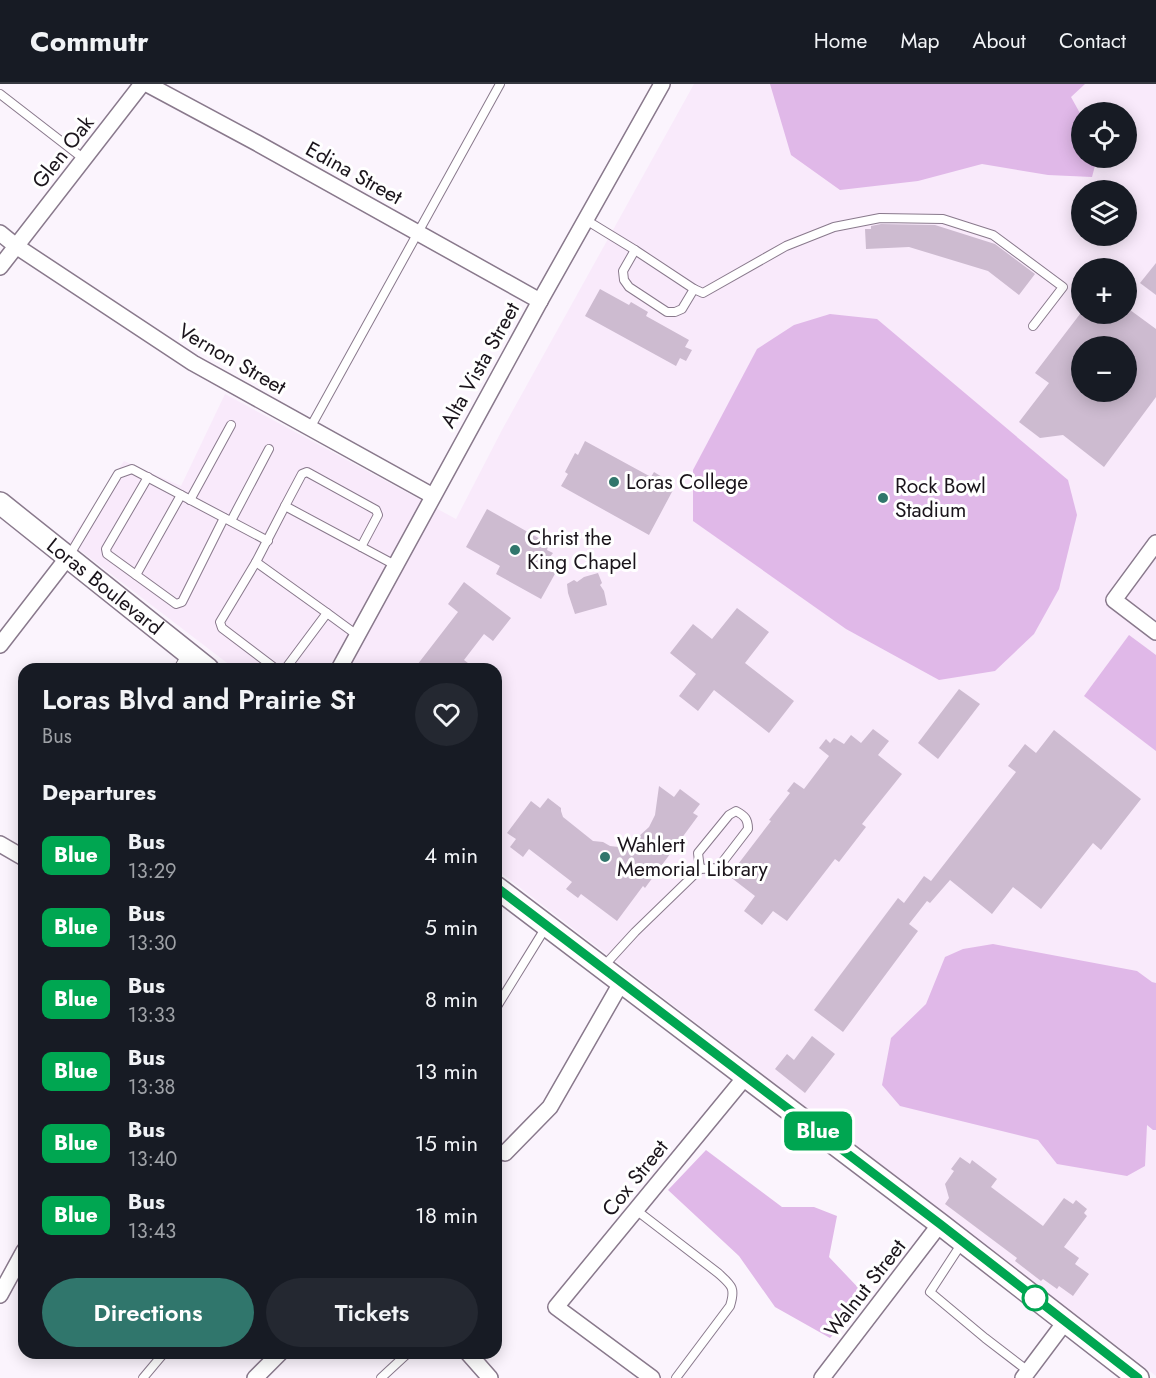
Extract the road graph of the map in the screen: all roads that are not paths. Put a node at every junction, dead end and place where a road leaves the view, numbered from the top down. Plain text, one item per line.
1 (500, 84) edge
2 (662, 84) edge
3 (141, 85) edge
4 (0, 94) edge
5 (84, 159) junction
6 (586, 220) junction
7 (417, 232) junction
8 (0, 233) edge
9 (16, 246) junction
10 (635, 250) junction
11 (0, 267) edge
12 (694, 289) junction
13 (540, 301) junction
14 (1033, 326) dead end
15 (231, 425) dead end
16 (310, 428) junction
17 (269, 449) dead end
18 (148, 477) junction
19 (181, 495) junction
20 (432, 496) junction
21 (190, 500) junction
22 (0, 503) edge
23 (285, 506) junction
24 (227, 519) junction
25 (268, 541) junction
26 (1156, 543) edge
27 (361, 547) junction
28 (68, 557) junction
29 (256, 562) junction
30 (395, 565) junction
31 (136, 575) junction
32 (327, 613) junction
33 (1156, 632) edge
34 (357, 635) junction
35 (0, 645) edge
36 (183, 661) edge
37 (268, 663) edge
38 (289, 663) edge
39 (342, 663) edge
40 (0, 844) edge
41 (18, 854) edge
42 (700, 869) junction
43 (502, 892) edge
44 (547, 926) junction
45 (602, 968) junction
46 (621, 983) junction
47 (502, 998) edge
48 (746, 1076) junction
49 (505, 1154) dead end
50 (636, 1210) junction
51 (940, 1224) junction
52 (963, 1242) junction
53 (18, 1262) edge
54 (0, 1295) edge
55 (1065, 1322) junction
56 (159, 1359) edge
57 (274, 1359) edge
58 (402, 1359) edge
59 (473, 1359) edge
60 (1026, 1374) edge
61 (143, 1378) edge
62 (255, 1378) edge
63 (381, 1378) edge
64 (490, 1378) edge
65 (652, 1378) edge
66 (676, 1378) edge
67 (822, 1378) edge
68 (1138, 1378) edge

1 - 7 lane
2 - 6 street, Alta Vista Street
3 - 5 street, Glen Oak
3 - 7 street, Edina Street
4 - 5 lane
5 - 9 street, Glen Oak
6 - 10 lane
6 - 13 street, Alta Vista Street
7 - 13 street, Edina Street
7 - 16 lane
8 - 9 street, Vernon Street
9 - 11 street, Glen Oak
9 - 16 street, Vernon Street
10 - 12 lane
10 - 12 lane
12 - 14 lane
13 - 20 street, Alta Vista Street
15 - 21 lane
16 - 20 street, Vernon Street
17 - 24 lane
18 - 19 lane
18 - 28 lane
18 - 31 lane
19 - 21 lane
19 - 31 lane
20 - 30 street, Alta Vista Street
21 - 24 lane
22 - 28 main road, Loras Boulevard
23 - 25 lane
23 - 27 lane
23 - 27 lane
24 - 25 lane
24 - 31 lane
25 - 29 lane
26 - 33 street
27 - 30 lane
28 - 35 street
28 - 36 main road, Loras Boulevard
29 - 32 lane
29 - 37 lane
30 - 34 street, Alta Vista Street
32 - 34 lane
32 - 38 lane
34 - 39 street, Alta Vista Street
40 - 41 street
42 - 42 lane
42 - 45 lane
43 - 44 main road
44 - 45 main road
44 - 47 lane
45 - 46 main road
46 - 48 main road
46 - 49 street
48 - 50 street, Cox Street
48 - 51 main road
50 - 65 street, Cox Street
50 - 66 lane
51 - 52 main road
51 - 67 street, Walnut Street
52 - 55 main road
52 - 60 lane
53 - 54 street
55 - 60 street
55 - 68 main road
56 - 61 lane
57 - 62 street
58 - 63 lane
59 - 64 street

